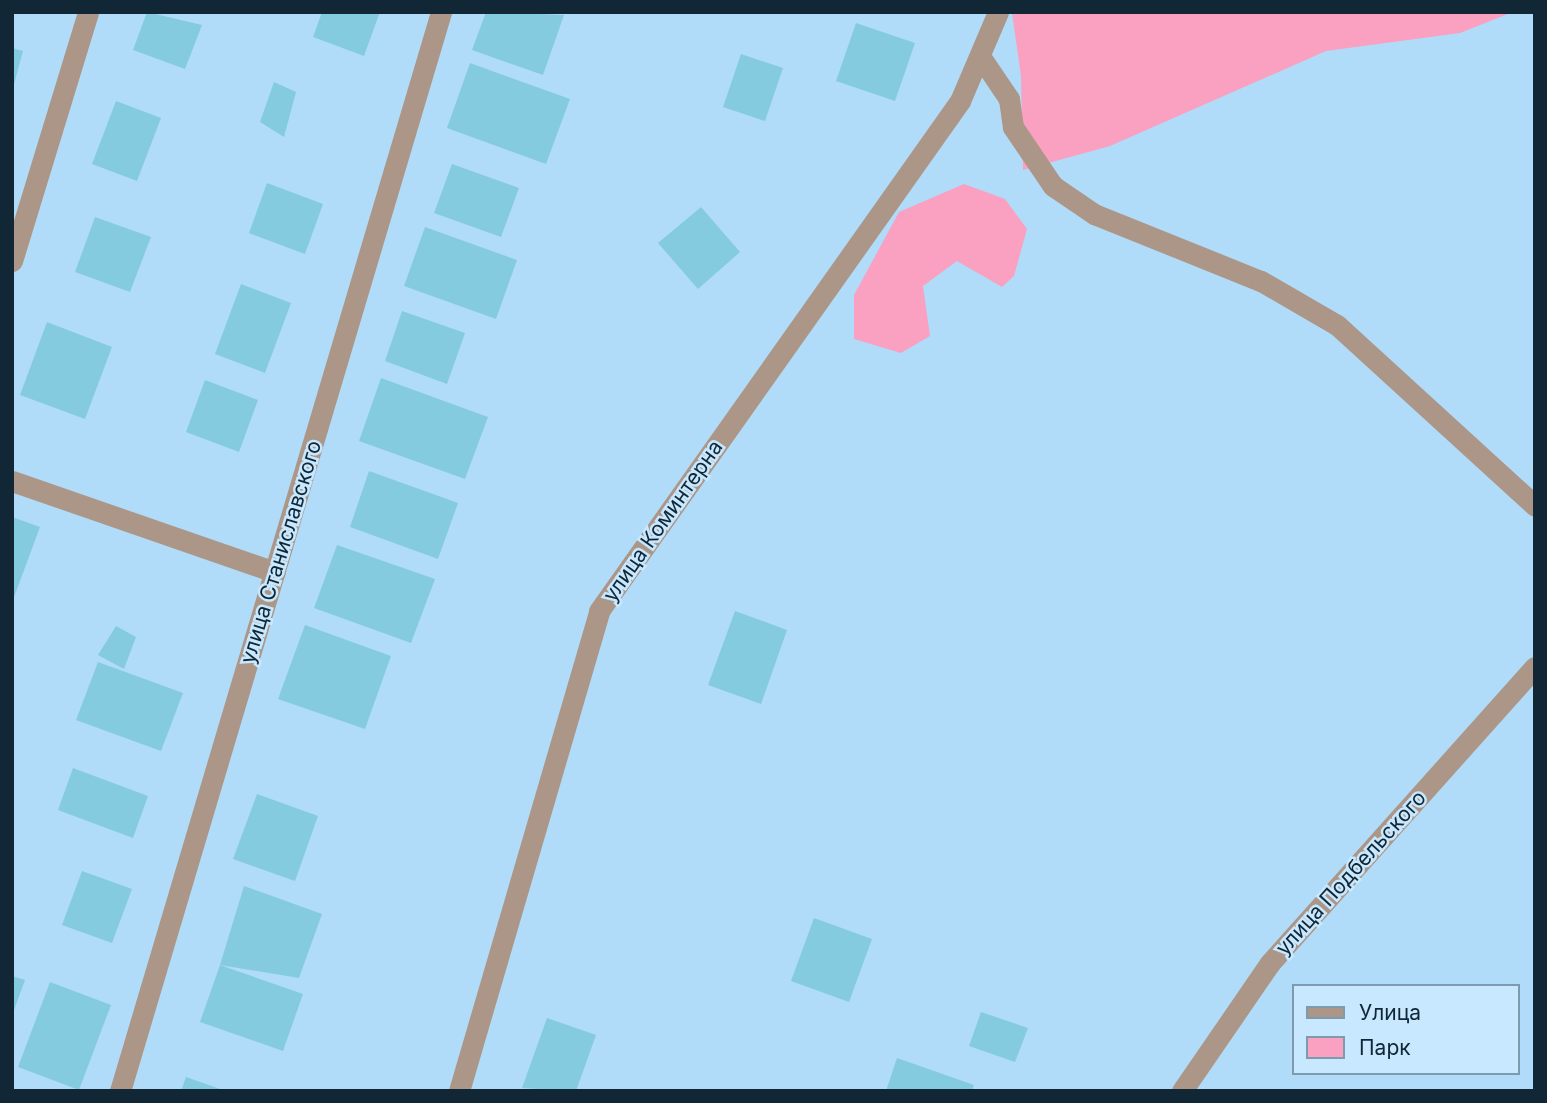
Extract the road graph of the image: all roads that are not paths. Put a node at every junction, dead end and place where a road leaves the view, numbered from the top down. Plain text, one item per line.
1 (88, 12) edge
2 (441, 12) edge
3 (998, 12) edge
4 (980, 56) junction
5 (12, 261) edge
6 (12, 481) edge
7 (1535, 506) edge
8 (275, 572) junction
9 (1535, 667) edge
10 (120, 1091) edge
11 (459, 1091) edge
12 (1182, 1091) edge

1 - 5 street
2 - 8 street, улица Станиславского
3 - 4 street, улица Коминтерна
4 - 7 street
4 - 11 street, улица Коминтерна
6 - 8 street
8 - 10 street, улица Станиславского
9 - 12 street, улица Подбельского

